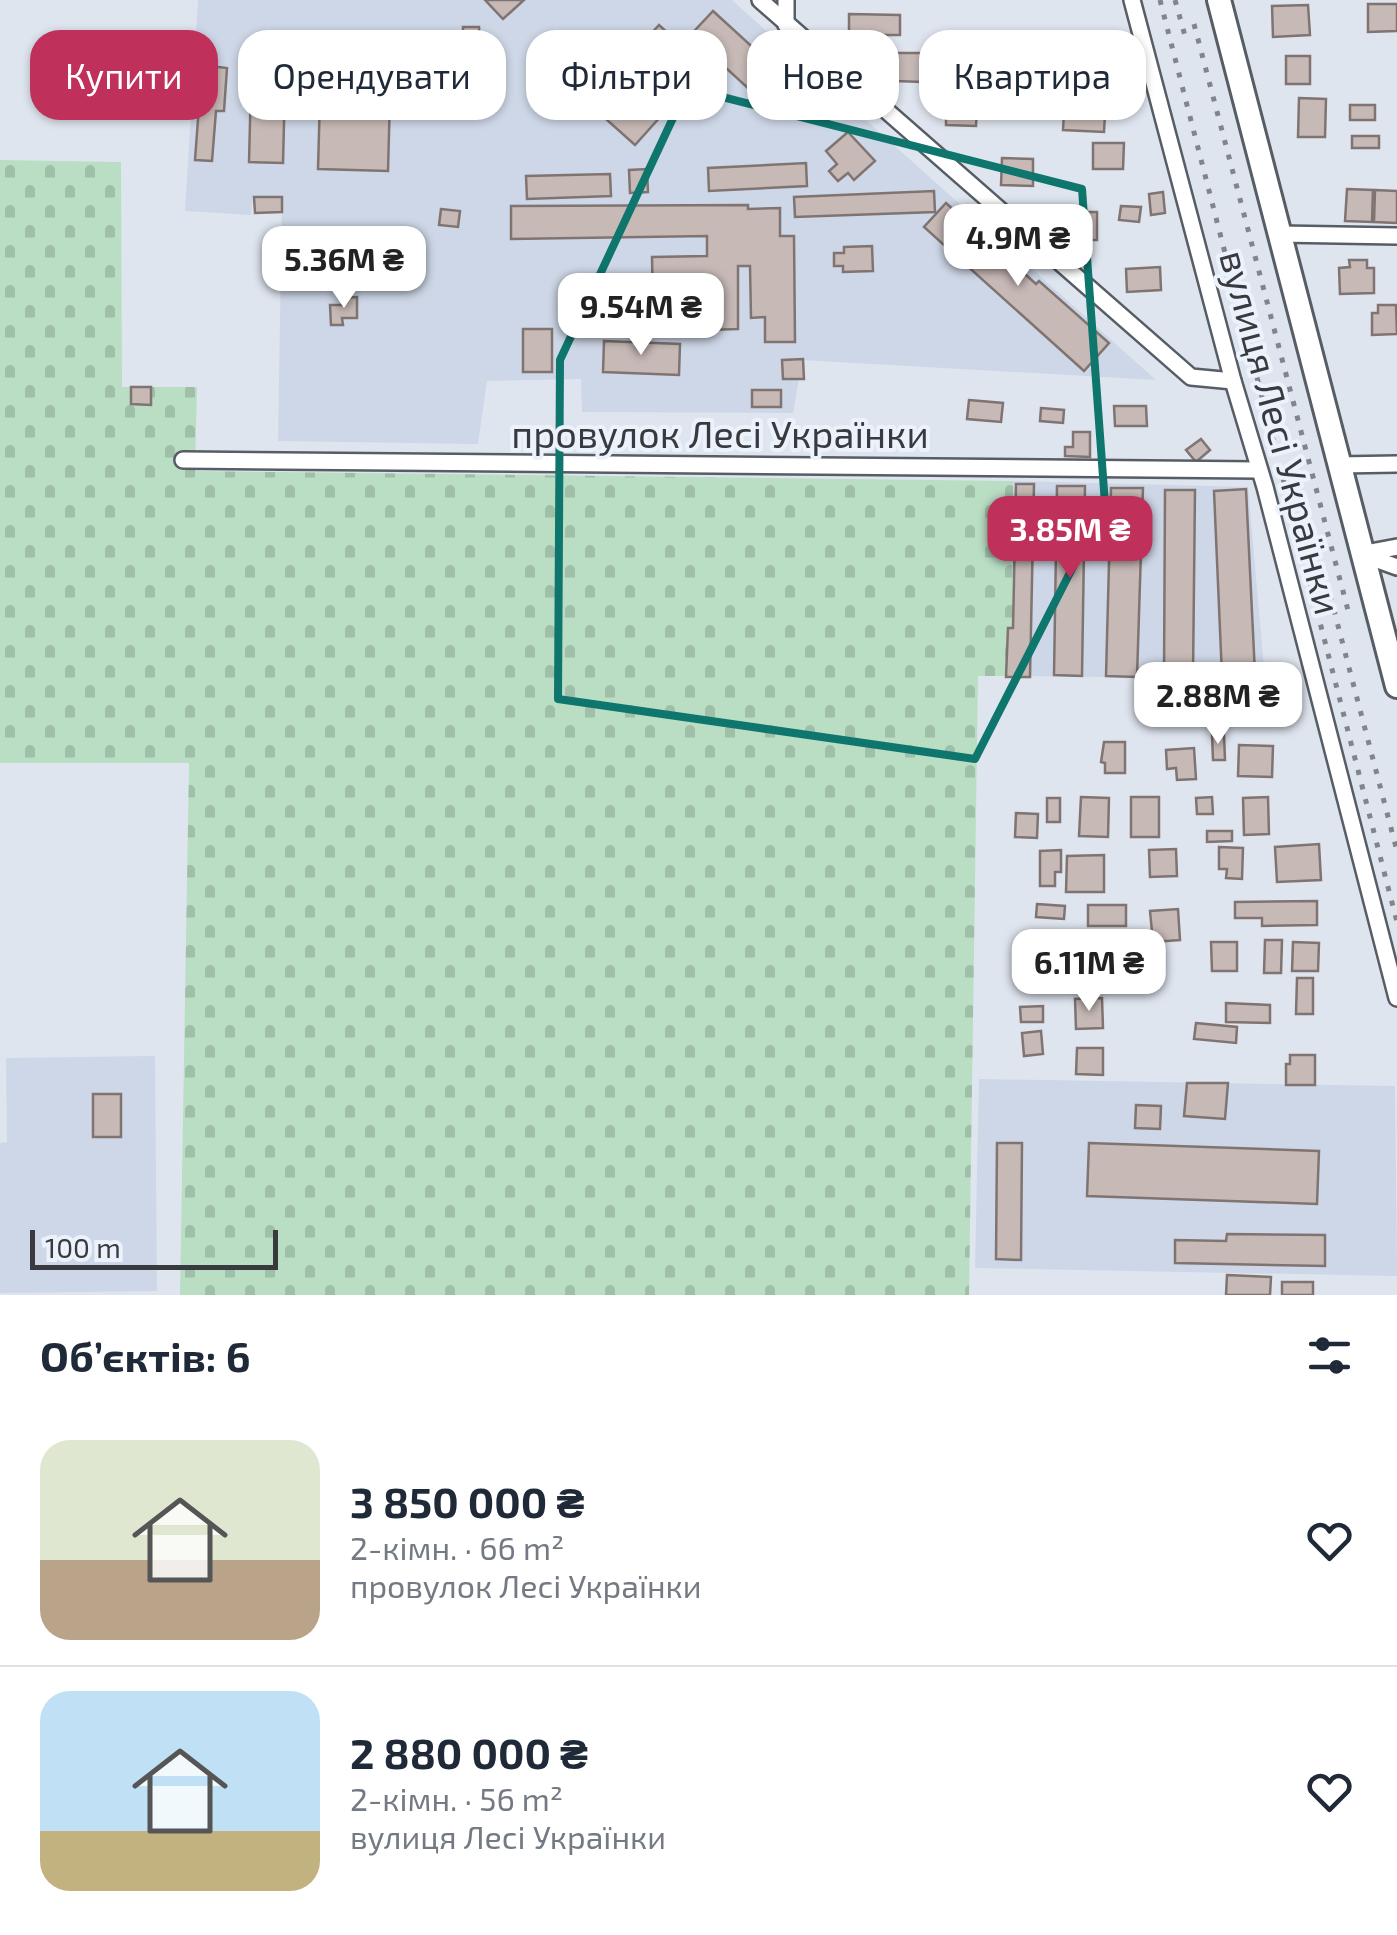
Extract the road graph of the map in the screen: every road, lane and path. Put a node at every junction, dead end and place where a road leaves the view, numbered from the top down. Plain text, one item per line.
1 (760, 0) edge
2 (786, 0) edge
3 (1132, 0) edge
4 (1218, 0) edge
5 (786, 25) junction
6 (1278, 234) junction
7 (1397, 236) edge
8 (1232, 381) junction
9 (183, 460) dead end
10 (1397, 464) edge
11 (1338, 465) junction
12 (1257, 470) junction
13 (1397, 548) edge
14 (1361, 554) junction
15 (1397, 567) edge
16 (1397, 686) edge
17 (1397, 998) edge

1 - 5 street
2 - 5 street
3 - 8 street, вулиця Лесі Українки
4 - 6 street
5 - 8 street
6 - 7 street
6 - 11 street
8 - 12 street, вулиця Лесі Українки
9 - 12 street, провулок Лесі Українки
10 - 11 street
11 - 14 street
12 - 17 street, вулиця Лесі Українки
13 - 14 street
14 - 15 street
14 - 16 street

